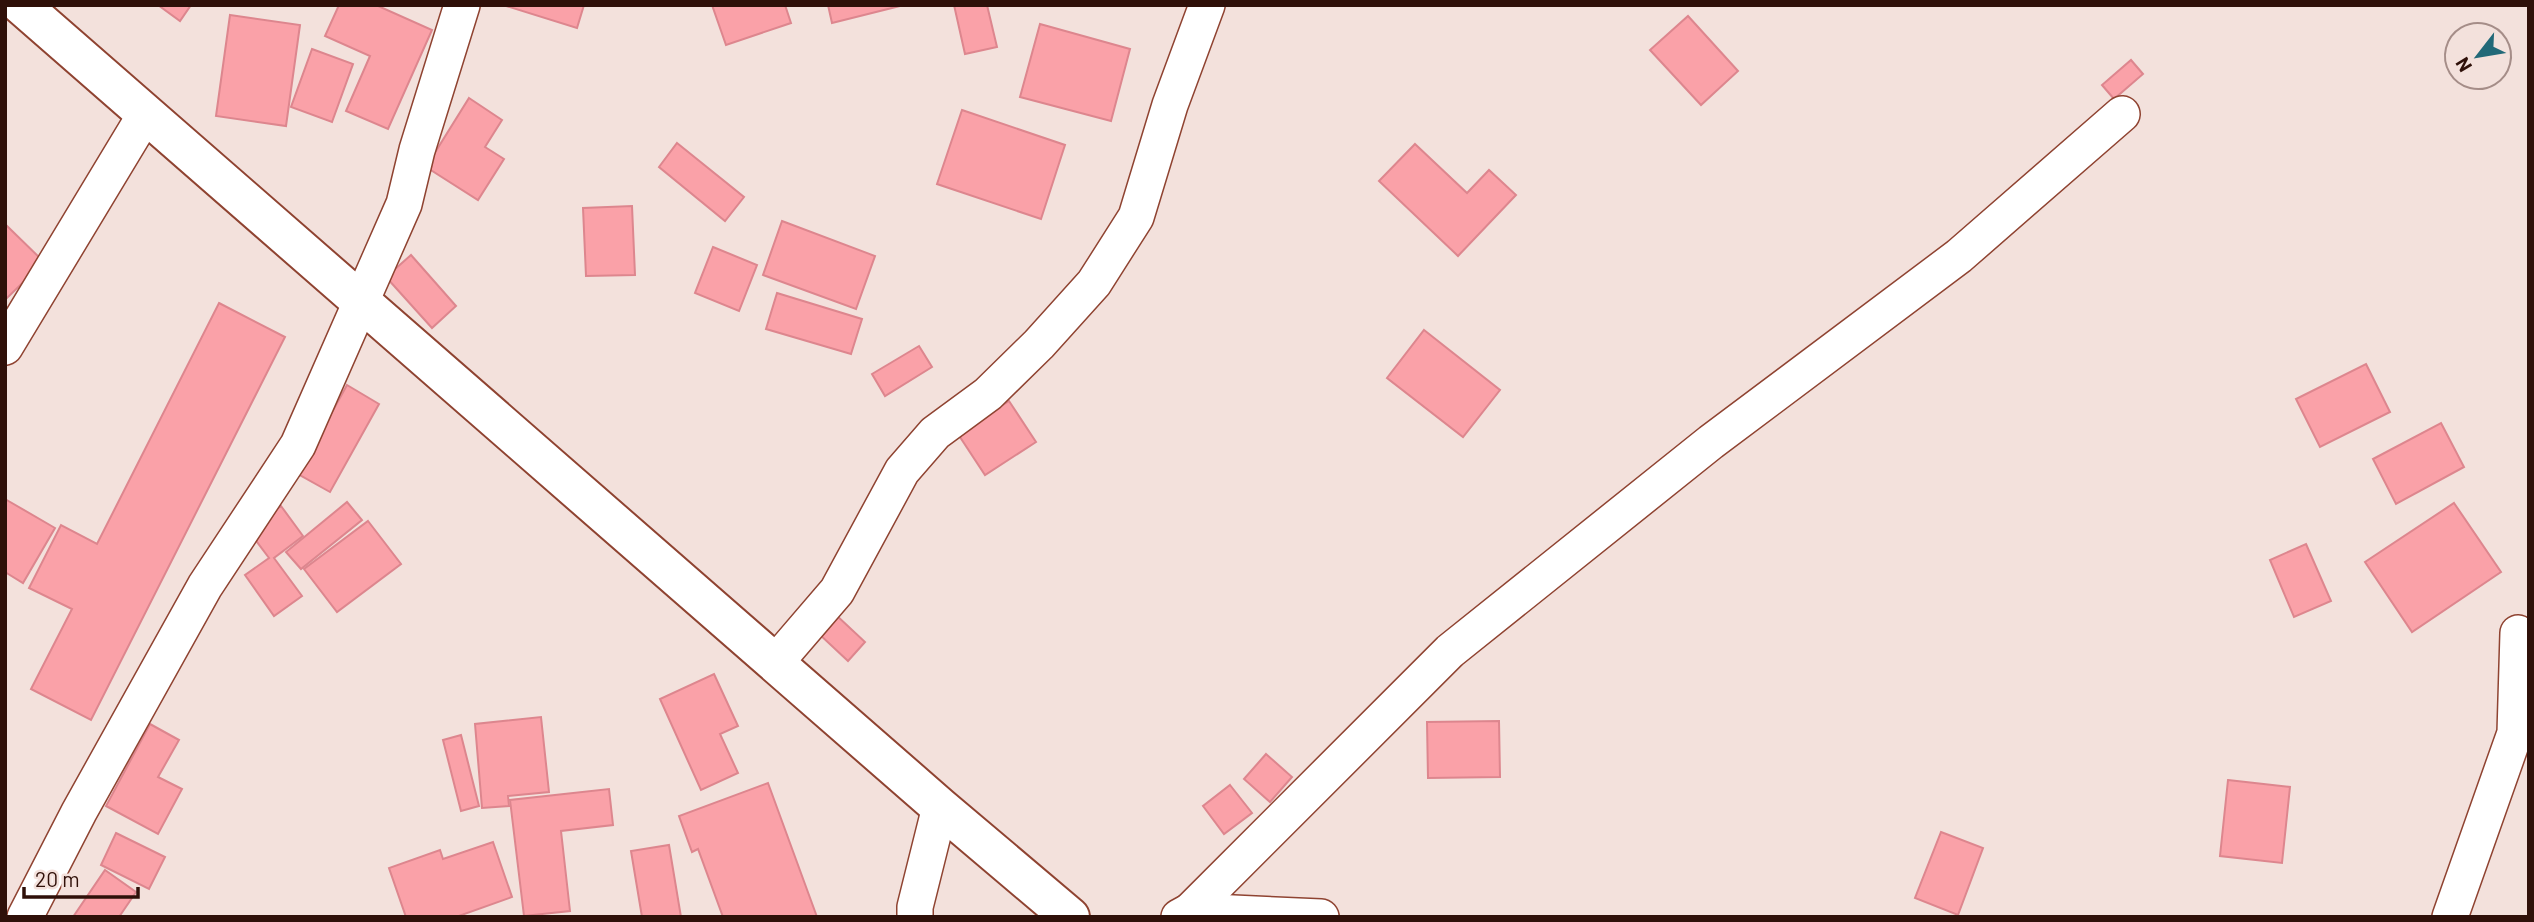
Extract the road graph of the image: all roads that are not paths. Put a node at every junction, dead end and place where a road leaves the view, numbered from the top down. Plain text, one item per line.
1 (21, 5) edge
2 (462, 5) edge
3 (1207, 5) edge
4 (2122, 114) dead end
5 (145, 115) junction
6 (362, 302) junction
7 (5, 347) edge
8 (2518, 633) dead end
9 (776, 662) junction
10 (940, 807) junction
11 (1184, 914) edge
12 (25, 917) edge
13 (915, 917) edge
14 (1070, 917) edge
15 (1321, 917) edge
16 (2450, 917) edge

1 - 5 street
2 - 6 street
3 - 9 street
4 - 11 street
5 - 6 street
5 - 7 street
6 - 9 street
6 - 12 street
8 - 16 street
9 - 10 street
10 - 13 street
10 - 14 street
11 - 15 street

